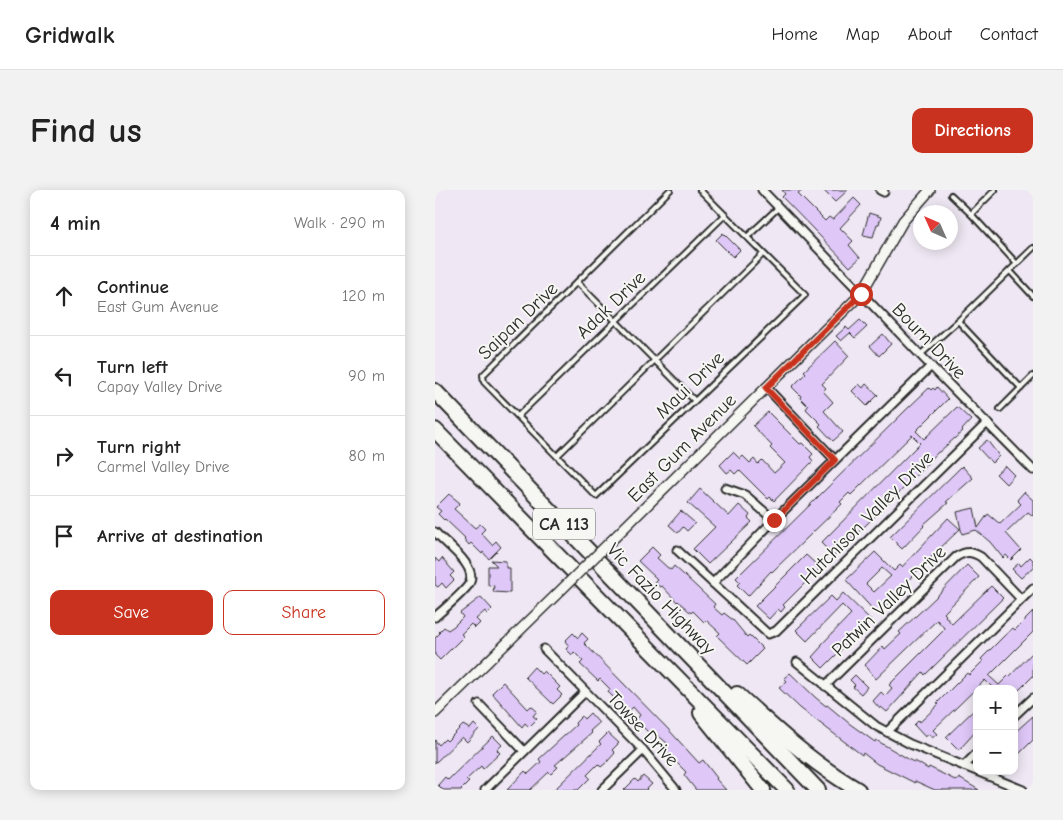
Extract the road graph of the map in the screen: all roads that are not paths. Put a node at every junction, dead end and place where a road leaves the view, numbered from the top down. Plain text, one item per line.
1 (670, 190) edge
2 (700, 190) edge
3 (762, 190) edge
4 (930, 190) edge
5 (995, 190) edge
6 (951, 195) dead end
7 (779, 207) junction
8 (971, 214) junction
9 (725, 215) junction
10 (747, 237) junction
11 (1033, 248) edge
12 (763, 254) junction
13 (1017, 264) junction
14 (1010, 271) junction
15 (577, 282) junction
16 (861, 294) junction
17 (1033, 296) edge
18 (615, 320) junction
19 (958, 321) junction
20 (920, 355) junction
21 (654, 361) junction
22 (931, 366) junction
23 (1033, 376) edge
24 (766, 388) junction
25 (1021, 388) junction
26 (435, 391) edge
27 (694, 400) junction
28 (1000, 409) dead end
29 (518, 416) junction
30 (987, 423) junction
31 (435, 430) edge
32 (557, 456) junction
33 (835, 460) junction
34 (1033, 470) edge
35 (725, 488) dead end
36 (596, 496) joint
37 (774, 520) junction
38 (435, 532) edge
39 (677, 550) dead end
40 (713, 583) junction
41 (1033, 588) edge
42 (1021, 599) junction
43 (435, 617) edge
44 (544, 649) dead end
45 (692, 657) junction
46 (797, 662) dead end
47 (668, 671) junction
48 (825, 686) junction
49 (585, 692) junction
50 (1033, 698) edge
51 (479, 704) dead end
52 (1018, 712) edge
53 (435, 713) edge
54 (887, 732) junction
55 (643, 750) junction
56 (525, 751) junction
57 (973, 757) edge
58 (964, 766) junction
59 (485, 790) edge
60 (602, 790) edge
61 (676, 790) edge
62 (763, 790) edge
63 (787, 790) edge
64 (818, 790) edge
65 (858, 790) edge
66 (1023, 790) edge

1 - 15 lane, Saipan Drive
2 - 9 lane
3 - 7 street, Bourn Drive
4 - 16 street, East Gum Avenue
5 - 8 lane
6 - 8 lane
7 - 10 lane
7 - 16 street, Bourn Drive
8 - 13 lane
9 - 10 lane
9 - 18 lane, Adak Drive
10 - 12 lane
11 - 13 lane
12 - 21 lane
12 - 27 lane, Maui Drive
13 - 14 lane
14 - 17 lane
14 - 19 lane
15 - 18 lane
15 - 29 lane, Saipan Drive
16 - 20 street, Bourn Drive
16 - 24 street, East Gum Avenue
18 - 21 lane
18 - 29 lane, Adak Drive
19 - 20 lane
19 - 25 lane
20 - 22 street, Bourn Drive
21 - 27 lane
21 - 32 lane
22 - 30 street, Bourn Drive
22 - 33 street
23 - 25 lane
24 - 33 street
24 - 53 street, East Gum Avenue, bridge
25 - 28 lane
26 - 45 highway, Vic Fazio Highway / CA 113
27 - 36 lane, Maui Drive
29 - 32 lane, Saipan Drive
30 - 34 street, Bourn Drive
30 - 40 street, Hutchison Valley Drive
31 - 47 highway, CA 113
32 - 36 lane, Saipan Drive
33 - 37 street
35 - 37 street
37 - 40 street
38 - 43 street
39 - 40 street
41 - 42 street
42 - 48 street, Patwin Valley Drive
42 - 54 street
44 - 49 street, Towse Drive
45 - 64 highway, Vic Fazio Highway / CA 113
45 - 65 highway
46 - 48 street
47 - 62 highway
47 - 63 highway, CA 113
48 - 54 street
49 - 55 street, Towse Drive
49 - 56 street
50 - 52 street
51 - 56 street
54 - 58 street
55 - 60 street
55 - 61 street, Towse Drive
56 - 59 street
57 - 58 street
58 - 66 street

